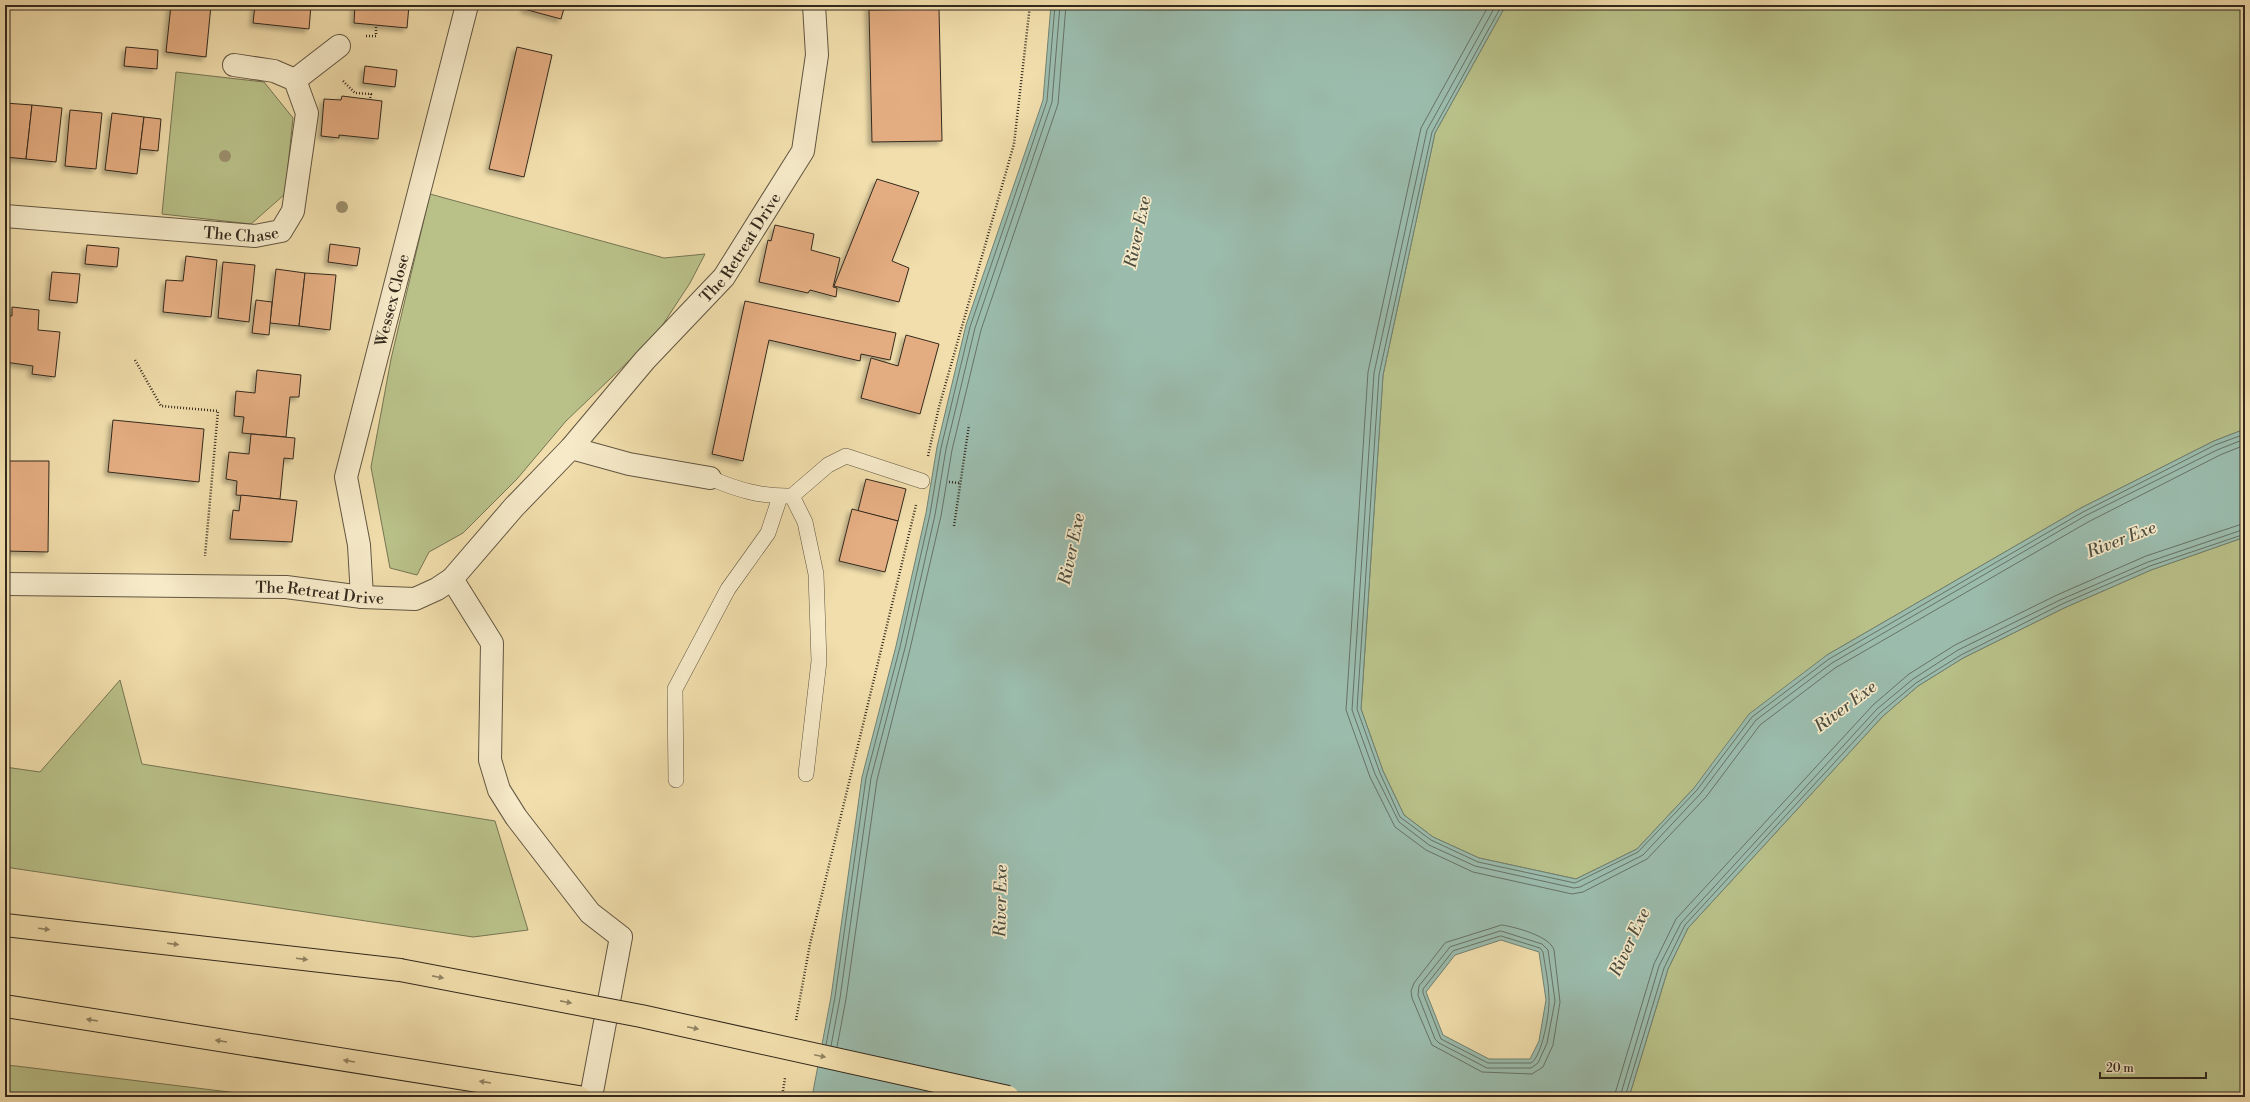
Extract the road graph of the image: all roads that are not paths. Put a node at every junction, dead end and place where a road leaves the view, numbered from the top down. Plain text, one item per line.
1 (467, 5) edge
2 (814, 5) edge
3 (339, 46) dead end
4 (234, 65) dead end
5 (295, 80) junction
6 (5, 216) edge
7 (571, 448) junction
8 (710, 478) joint
9 (922, 481) road end
10 (786, 496) junction
11 (452, 579) junction
12 (5, 584) edge
13 (362, 597) junction
14 (806, 774) dead end
15 (676, 780) dead end
16 (5, 924) edge
17 (5, 1006) edge
18 (579, 1097) edge
19 (591, 1097) edge
20 (1008, 1097) edge

1 - 13 street, Wessex Close
2 - 7 street, The Retreat Drive
3 - 5 street
4 - 5 street
5 - 6 street, The Chase
7 - 8 street
7 - 11 street, The Retreat Drive
8 - 10 lane
9 - 10 lane
10 - 14 lane
10 - 15 lane
11 - 13 street, The Retreat Drive
11 - 19 street
12 - 13 street, The Retreat Drive
16 -> 20 highway, bridge
18 -> 17 highway

